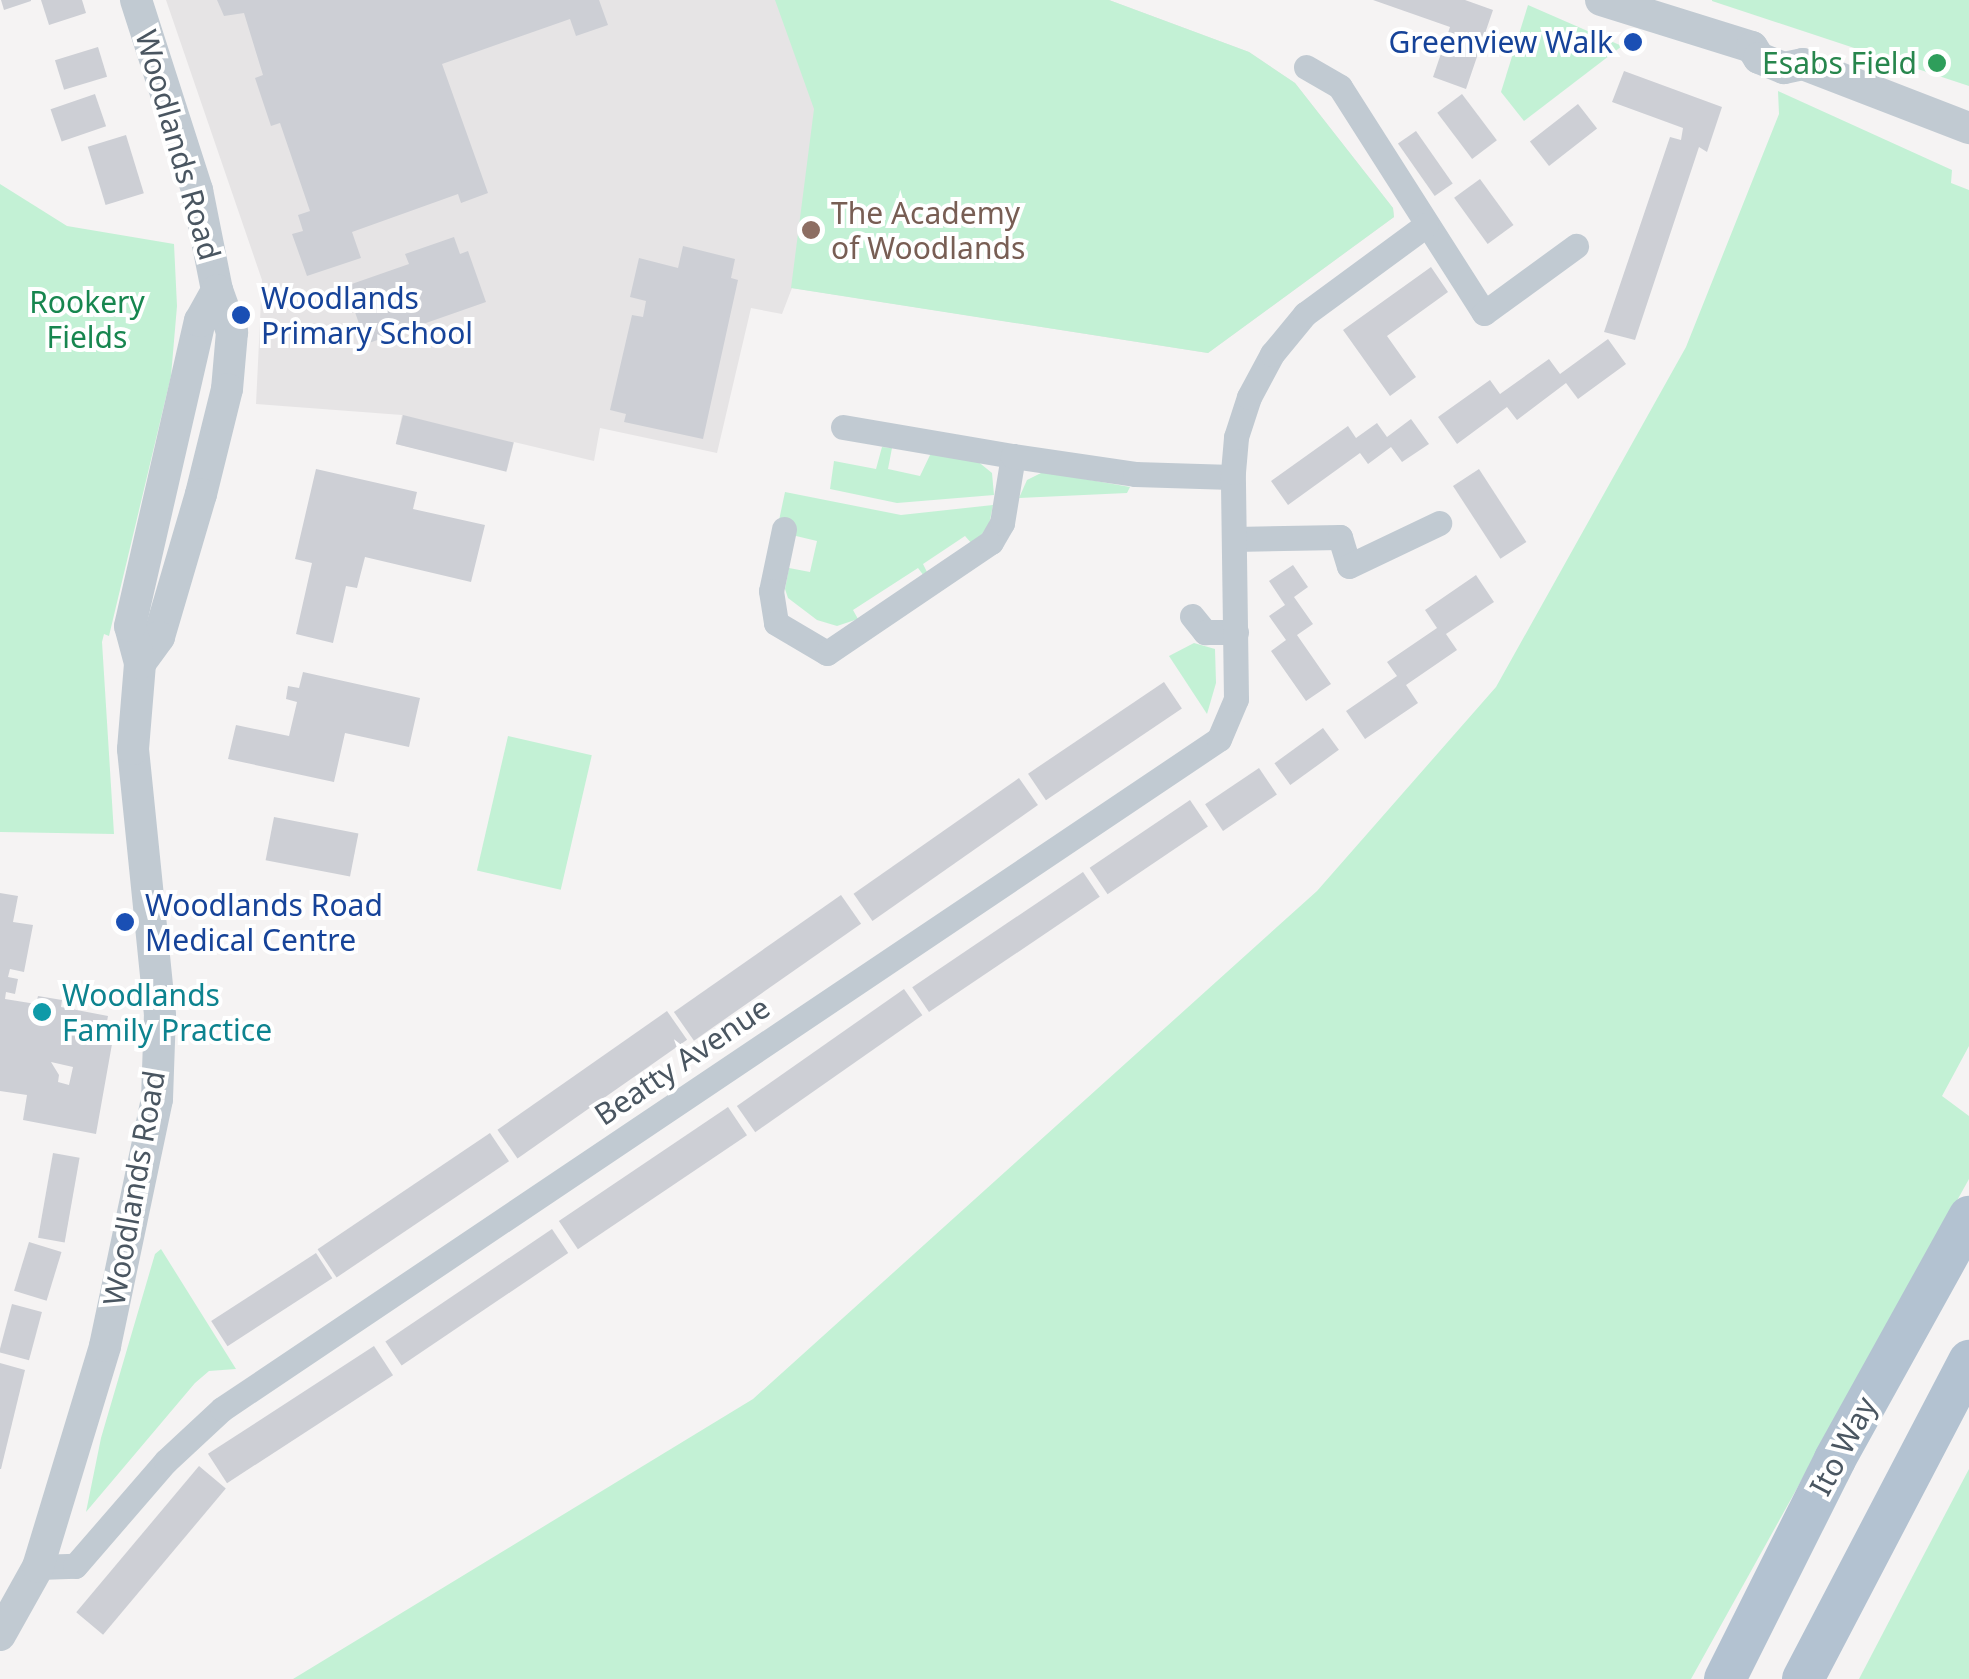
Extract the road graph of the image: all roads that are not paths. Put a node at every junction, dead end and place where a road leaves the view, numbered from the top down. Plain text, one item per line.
1 (136, 0) edge
2 (1601, 0) edge
3 (1306, 68) dead end
4 (1969, 128) edge
5 (1426, 225) junction
6 (1576, 246) dead end
7 (843, 427) dead end
8 (1013, 456) junction
9 (1232, 476) junction
10 (1439, 523) dead end
11 (784, 529) dead end
12 (1234, 538) junction
13 (1192, 616) dead end
14 (1236, 632) junction
15 (1969, 1217) edge
16 (1969, 1362) edge
17 (38, 1567) junction
18 (0, 1634) edge
19 (1725, 1679) edge
20 (1803, 1679) edge

1 - 17 street, Woodlands Road
2 - 4 street
3 - 5 street
5 - 6 street
5 - 9 street, Beatty Avenue
7 - 8 street
8 - 9 street
8 - 11 street
9 - 12 street, Beatty Avenue
10 - 12 street
12 - 14 street, Beatty Avenue
13 - 14 street
14 - 17 street, Beatty Avenue
15 - 19 main road, Ito Way
16 - 20 main road
17 - 18 street, Woodlands Road

